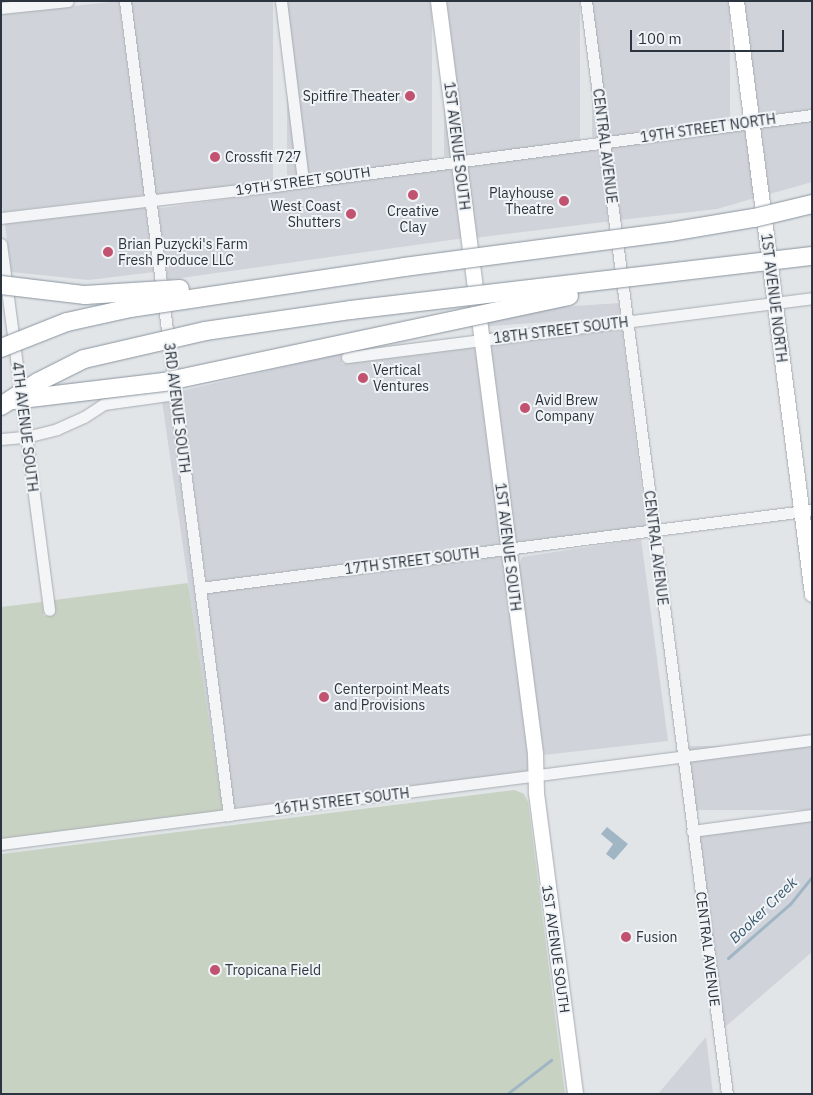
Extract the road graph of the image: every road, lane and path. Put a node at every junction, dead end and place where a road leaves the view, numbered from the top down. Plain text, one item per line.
1 (68, 1) edge
2 (125, 1) edge
3 (281, 1) edge
4 (438, 1) edge
5 (586, 1) edge
6 (736, 1) edge
7 (1, 8) edge
8 (812, 115) edge
9 (751, 123) junction
10 (604, 142) junction
11 (458, 161) junction
12 (303, 180) junction
13 (150, 199) junction
14 (812, 204) edge
15 (1, 218) edge
16 (1, 244) edge
17 (812, 256) edge
18 (404, 268) junction
19 (672, 274) junction
20 (1, 285) edge
21 (812, 298) edge
22 (774, 303) junction
23 (627, 322) junction
24 (482, 340) junction
25 (1, 348) edge
26 (347, 358) dead end
27 (175, 394) junction
28 (1, 402) edge
29 (1, 406) edge
30 (26, 437) junction
31 (1, 439) edge
32 (806, 511) edge
33 (654, 530) junction
34 (508, 549) junction
35 (200, 588) junction
36 (812, 594) edge
37 (49, 610) dead end
38 (812, 740) edge
39 (683, 757) junction
40 (535, 776) junction
41 (229, 815) junction
42 (812, 815) edge
43 (692, 831) junction
44 (1, 844) edge
45 (575, 1094) edge
46 (727, 1094) edge

1 - 7 street
2 - 13 street, 3RD AVENUE SOUTH
3 - 12 street
4 - 11 main road, 1ST AVENUE SOUTH
5 - 10 street, CENTRAL AVENUE
6 - 9 main road, 1ST AVENUE NORTH
8 - 9 street, 19TH STREET NORTH
9 - 10 street, 19TH STREET NORTH
9 - 22 main road, 1ST AVENUE NORTH
10 - 11 street, 19TH STREET SOUTH
10 - 23 street, CENTRAL AVENUE
11 - 12 street, 19TH STREET SOUTH
11 - 24 main road, 1ST AVENUE SOUTH
12 - 13 street, 19TH STREET SOUTH
13 - 15 street, 19TH STREET SOUTH
13 - 27 street, 3RD AVENUE SOUTH
14 - 18 highway, bridge
16 - 30 street, 4TH AVENUE SOUTH
17 - 19 highway, bridge
18 - 20 highway, bridge
18 - 25 highway, bridge
19 - 28 highway, bridge
19 - 29 highway, bridge
21 - 22 street, 18TH STREET SOUTH
22 - 23 street, 18TH STREET SOUTH
22 - 32 main road, 1ST AVENUE NORTH
23 - 24 street, 18TH STREET SOUTH
23 - 33 street, CENTRAL AVENUE
24 - 26 street, 18TH STREET SOUTH
24 - 34 main road, 1ST AVENUE SOUTH
27 - 30 street
27 - 35 street, 3RD AVENUE SOUTH
30 - 31 street
30 - 37 street, 4TH AVENUE SOUTH
32 - 33 street, 17TH STREET SOUTH
32 - 36 main road, 1ST AVENUE NORTH
33 - 34 street, 17TH STREET SOUTH
33 - 39 street, CENTRAL AVENUE
34 - 35 street, 17TH STREET SOUTH
34 - 40 main road, 1ST AVENUE SOUTH
35 - 41 street, 3RD AVENUE SOUTH
38 - 39 street, 16TH STREET SOUTH
39 - 40 street, 16TH STREET SOUTH
39 - 43 street, CENTRAL AVENUE
40 - 41 street, 16TH STREET SOUTH
40 - 45 main road, 1ST AVENUE SOUTH
41 - 44 street, 16TH STREET SOUTH
42 - 43 street
43 - 46 street, CENTRAL AVENUE

